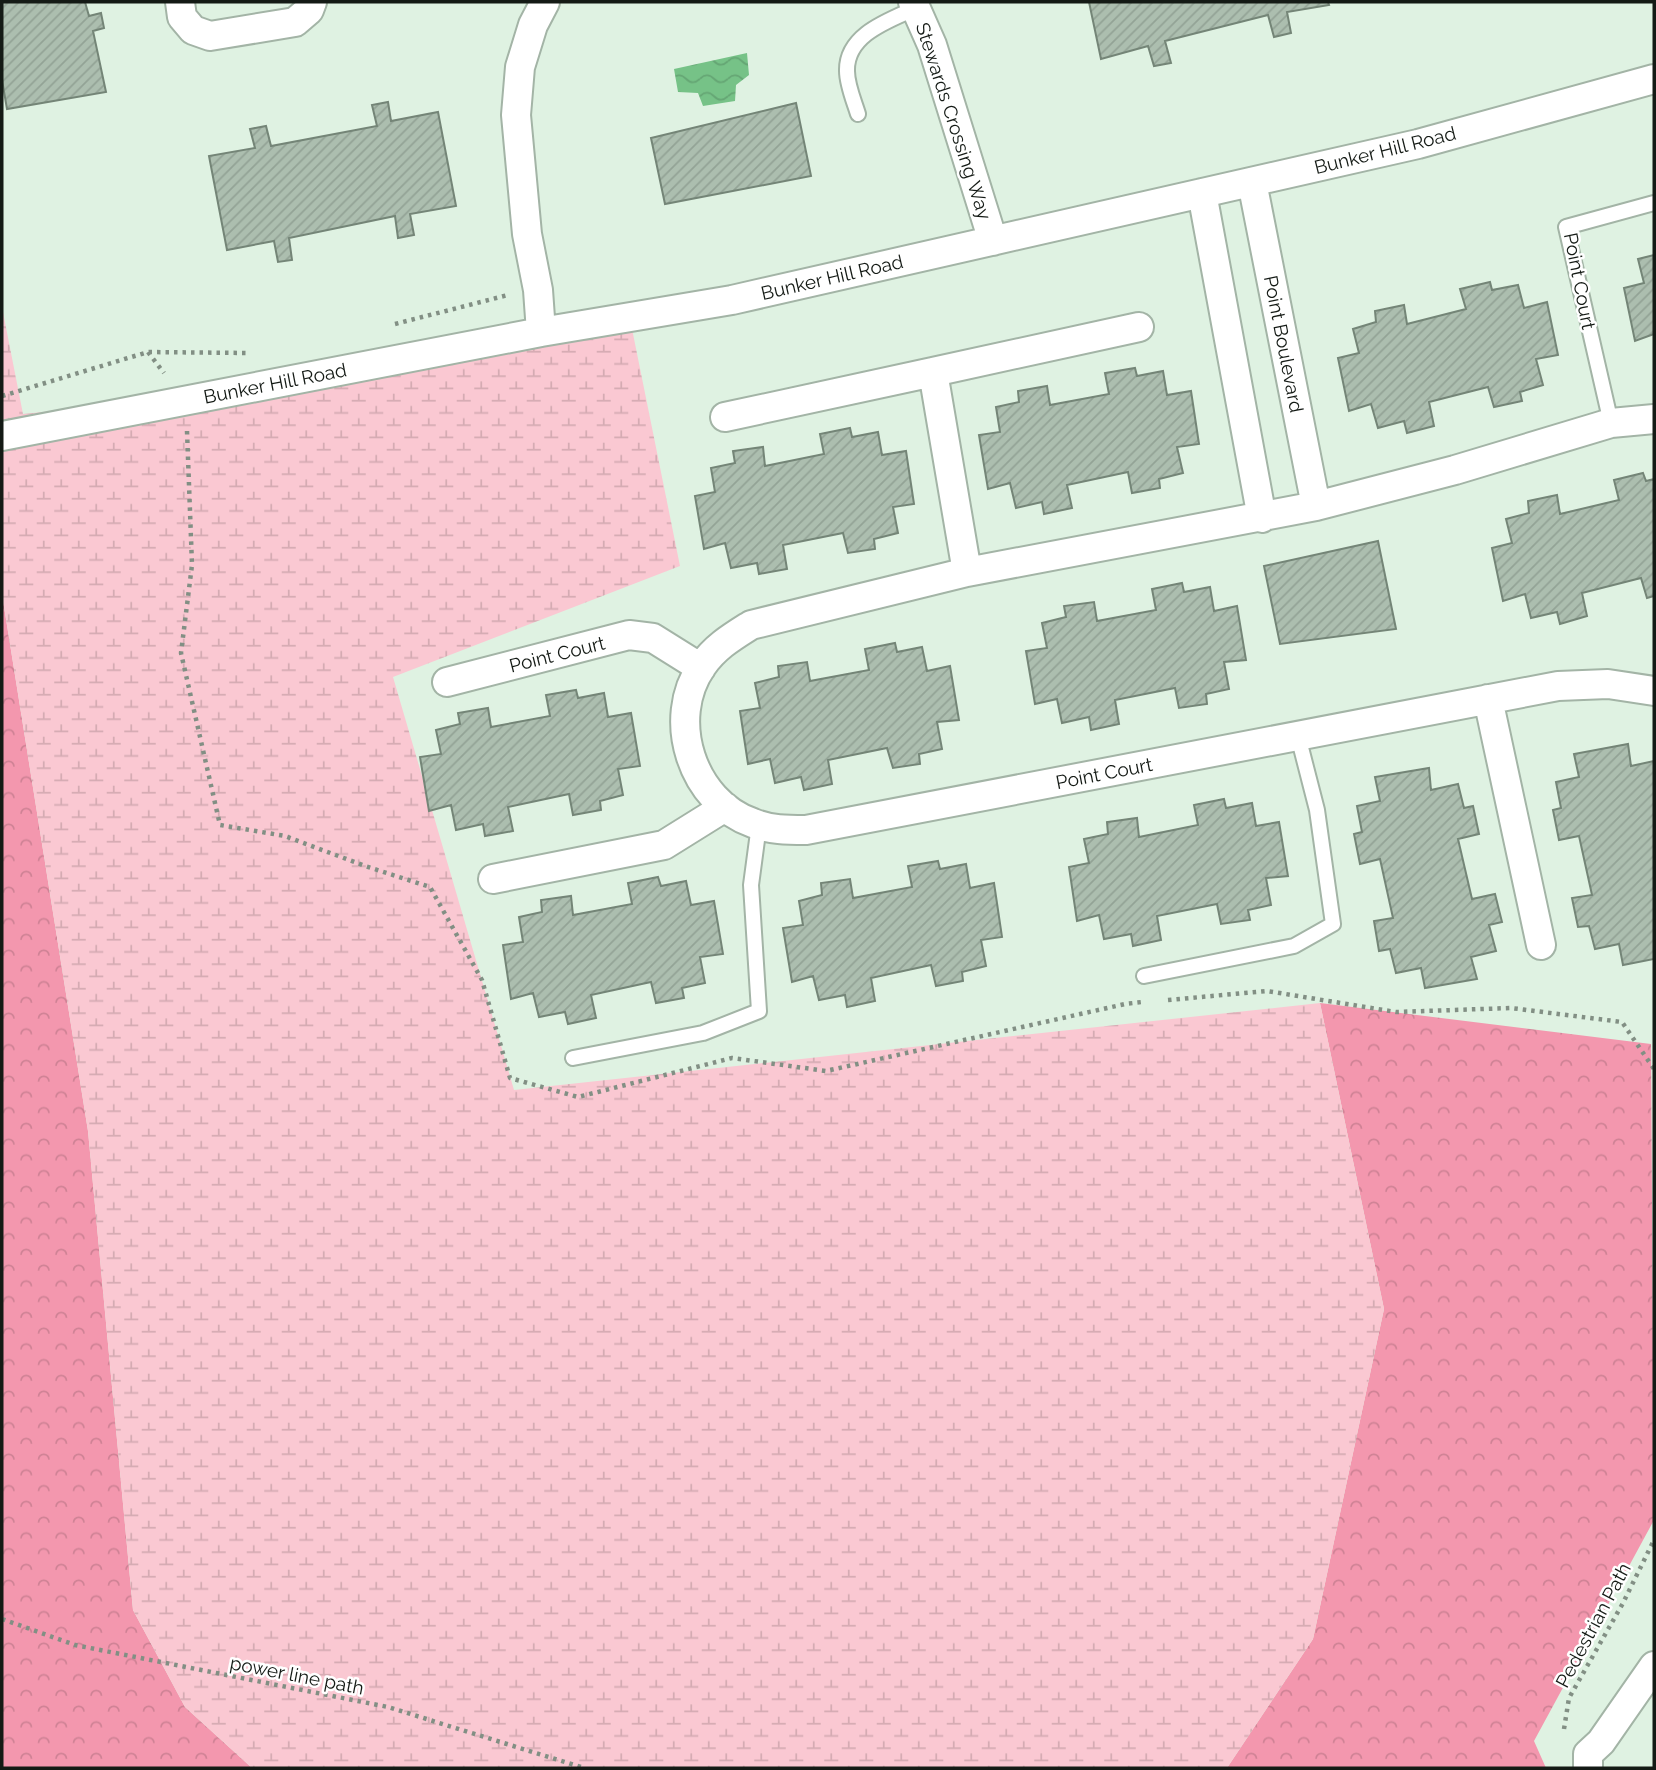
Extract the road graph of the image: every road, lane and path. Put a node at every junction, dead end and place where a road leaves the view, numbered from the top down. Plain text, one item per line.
1 (180, 2) edge
2 (312, 2) edge
3 (545, 2) edge
4 (915, 5) edge
5 (1654, 79) edge
6 (858, 114) dead end
7 (1252, 182) junction
8 (1202, 193) junction
9 (1654, 203) edge
10 (993, 241) junction
11 (538, 288) junction
12 (388, 326) dead end
13 (1139, 327) dead end
14 (541, 332) junction
15 (254, 353) dead end
16 (933, 372) junction
17 (2, 396) edge
18 (725, 417) dead end
19 (1654, 419) edge
20 (1611, 423) junction
21 (2, 436) edge
22 (1316, 506) junction
23 (1262, 518) junction
24 (967, 572) junction
25 (701, 668) junction
26 (447, 682) dead end
27 (1654, 691) edge
28 (1488, 699) junction
29 (1298, 736) junction
30 (724, 807) junction
31 (759, 825) junction
32 (493, 879) dead end
33 (1541, 945) dead end
34 (1144, 976) dead end
35 (573, 1058) dead end
36 (1654, 1540) edge
37 (2, 1619) edge
38 (1654, 1666) edge
39 (1564, 1733) dead end
40 (584, 1768) edge
41 (1588, 1768) edge

1 - 2 street
3 - 11 street
4 - 6 lane
4 - 10 street, Stewards Crossing Way
5 - 7 street, Bunker Hill Road
7 - 8 street, Bunker Hill Road
7 - 22 street, Point Boulevard
8 - 10 street, Bunker Hill Road
8 - 23 street
9 - 20 lane, Point Court
10 - 14 street, Bunker Hill Road
11 - 12 path
11 - 14 street
13 - 16 street
14 - 21 street, Bunker Hill Road
15 - 17 path
16 - 18 street
16 - 24 street
19 - 20 street, Point Court
20 - 22 street, Point Court
22 - 23 street, Point Court
23 - 24 street, Point Court
24 - 25 street, Point Court
25 - 26 street, Point Court
25 - 30 street, Point Court
27 - 28 street, Point Court
28 - 29 street, Point Court
28 - 33 street
29 - 31 street, Point Court
29 - 34 lane
30 - 31 street, Point Court
30 - 32 street
31 - 35 lane
36 - 39 path, Pedestrian Path
37 - 40 path, power line path
38 - 41 street

